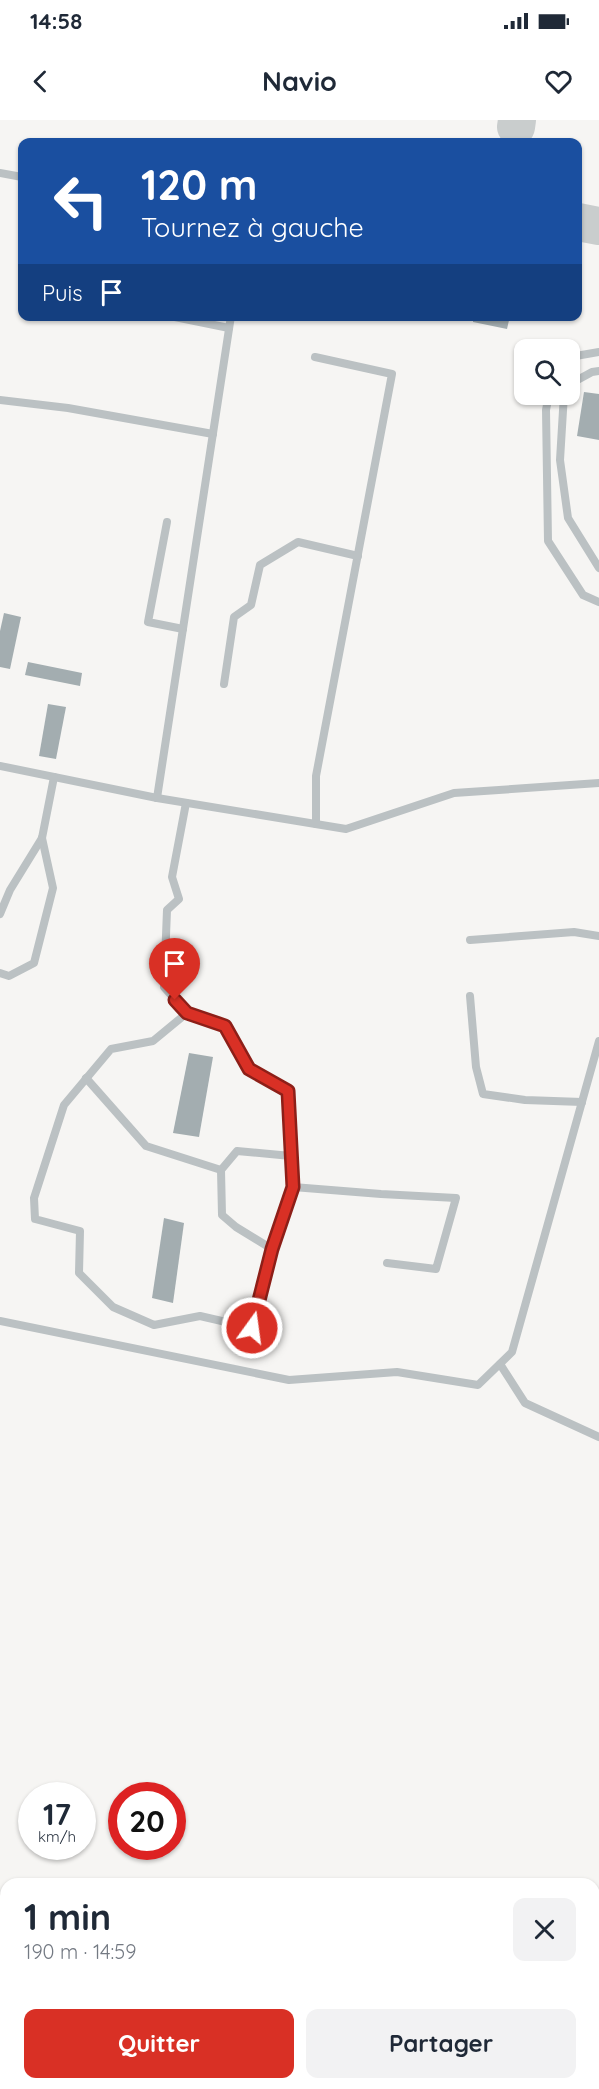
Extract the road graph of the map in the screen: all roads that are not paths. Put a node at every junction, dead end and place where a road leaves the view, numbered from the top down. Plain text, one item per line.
1 (0, 173) edge
2 (18, 176) edge
3 (195, 321) edge
4 (230, 321) edge
5 (229, 328) junction
6 (599, 352) edge
7 (580, 355) edge
8 (315, 357) dead end
9 (599, 371) edge
10 (580, 379) edge
11 (0, 400) edge
12 (547, 405) edge
13 (563, 405) edge
14 (213, 434) junction
15 (167, 522) dead end
16 (358, 556) junction
17 (599, 568) edge
18 (599, 602) edge
19 (183, 629) junction
20 (224, 684) dead end
21 (0, 766) edge
22 (54, 777) junction
23 (599, 783) edge
24 (158, 798) junction
25 (186, 803) junction
26 (316, 824) junction
27 (42, 838) junction
28 (0, 914) edge
29 (599, 936) edge
30 (470, 940) dead end
31 (0, 972) edge
32 (470, 996) dead end
33 (187, 1013) junction
34 (599, 1041) edge
35 (86, 1078) junction
36 (582, 1102) junction
37 (291, 1156) junction
38 (221, 1170) junction
39 (293, 1187) junction
40 (272, 1249) junction
41 (387, 1263) dead end
42 (0, 1321) edge
43 (500, 1364) junction
44 (599, 1437) edge

1 - 2 lane
3 - 5 lane
4 - 5 lane
5 - 14 lane
6 - 7 lane
8 - 16 lane
9 - 10 lane
11 - 14 lane
12 - 18 lane
13 - 17 lane
14 - 19 lane
15 - 19 lane
16 - 20 lane
16 - 26 lane
19 - 24 lane
21 - 22 lane
22 - 24 lane
22 - 27 lane
23 - 26 lane
24 - 25 lane
25 - 26 lane
25 - 33 lane
27 - 28 lane
27 - 31 lane
29 - 30 lane
32 - 36 lane
33 - 35 lane
33 - 37 lane
34 - 36 lane
35 - 38 lane
35 - 40 lane
36 - 43 lane
37 - 38 lane
37 - 39 lane
38 - 40 lane
39 - 40 lane
39 - 41 lane
42 - 43 lane
43 - 44 lane

